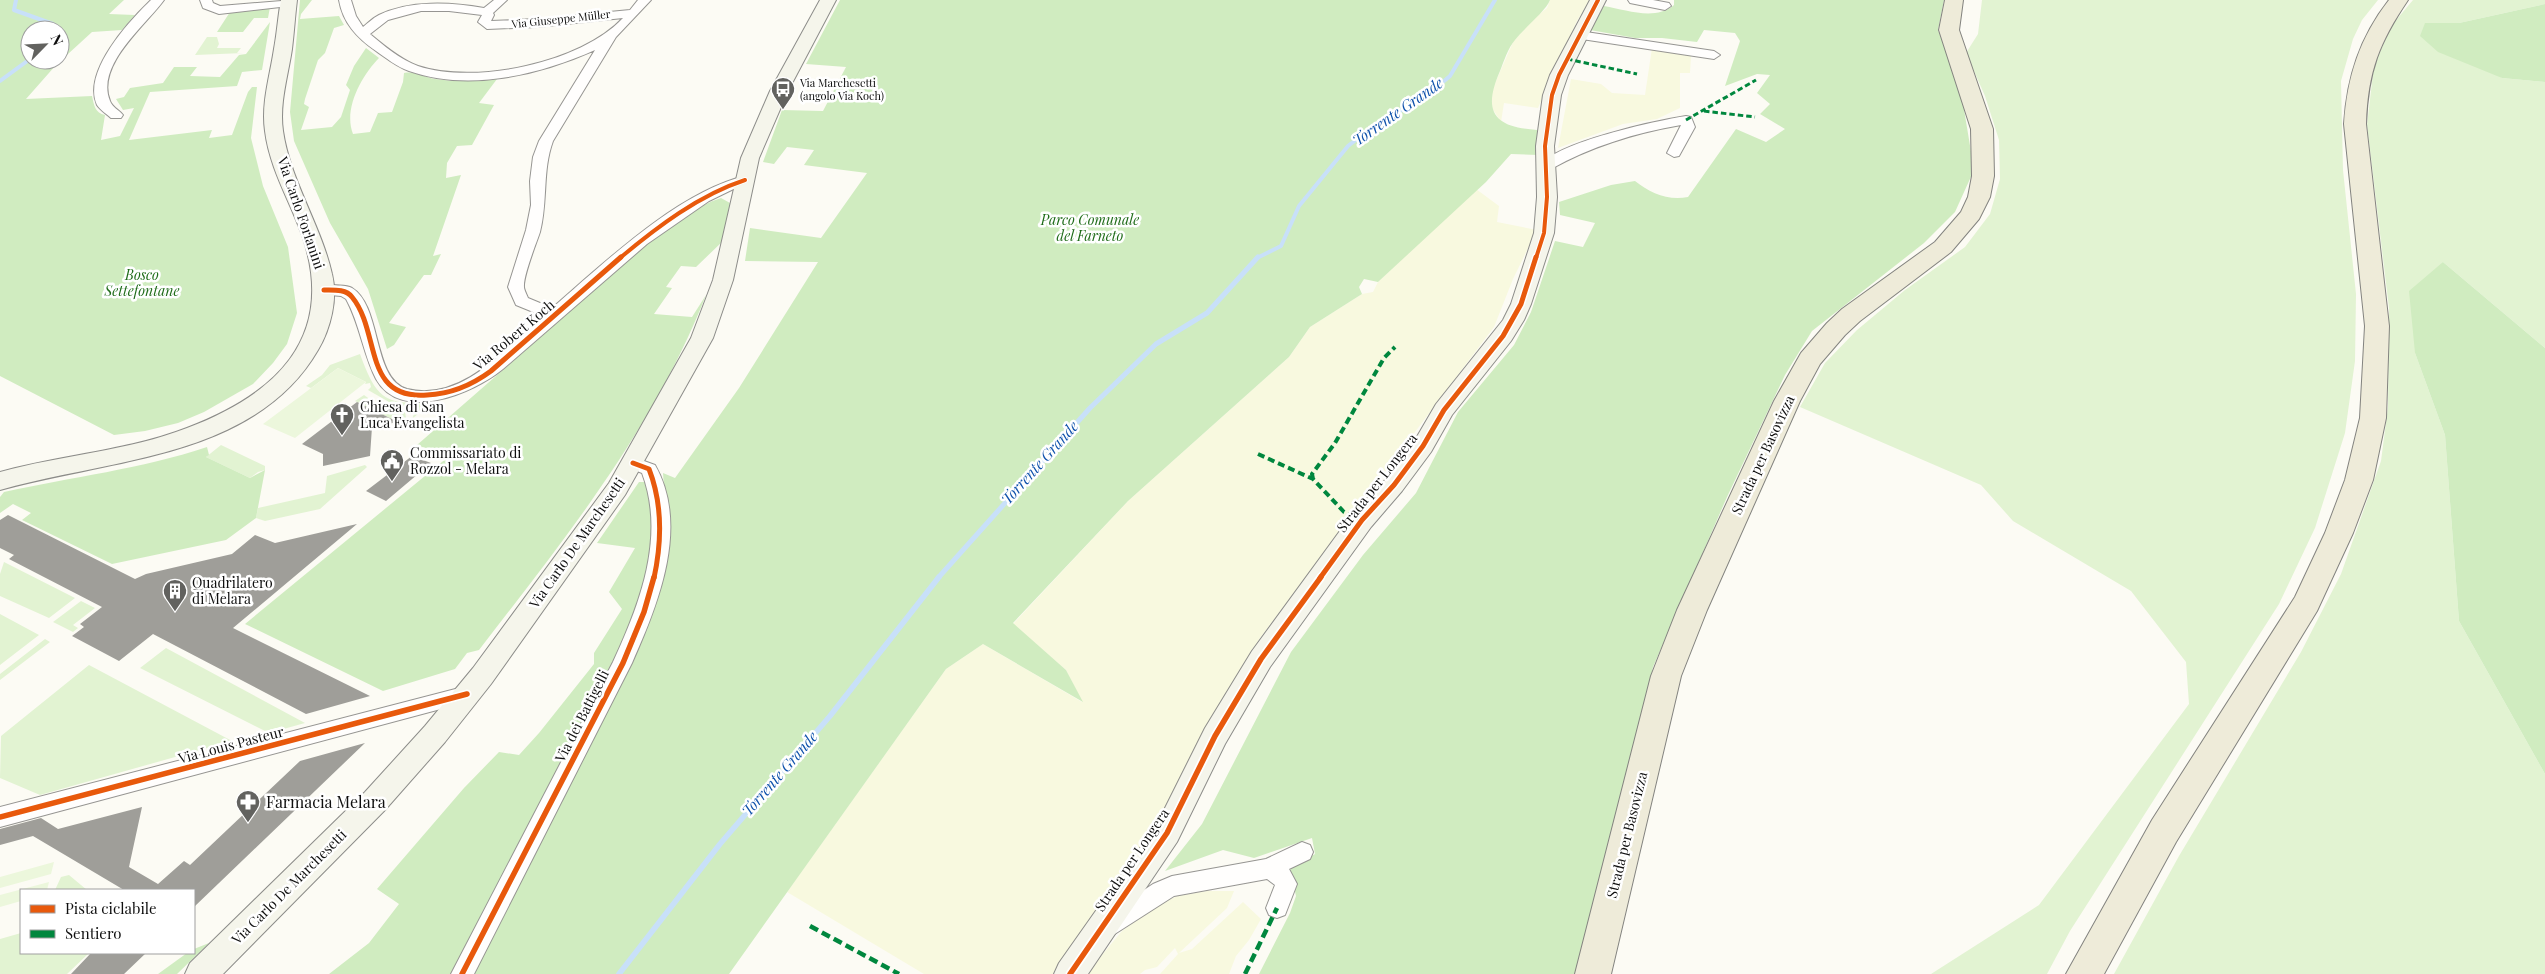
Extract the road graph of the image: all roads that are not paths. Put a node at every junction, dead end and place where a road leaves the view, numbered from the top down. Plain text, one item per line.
1 (158, 0) edge
2 (206, 0) edge
3 (345, 0) edge
4 (501, 0) edge
5 (645, 0) edge
6 (828, 0) edge
7 (1598, 0) edge
8 (1634, 0) edge
9 (1954, 0) edge
10 (2399, 0) edge
11 (289, 1) edge
12 (433, 3) edge
13 (1665, 6) dead end
14 (486, 12) junction
15 (632, 13) junction
16 (362, 33) junction
17 (614, 33) junction
18 (1579, 35) junction
19 (1714, 55) dead end
20 (116, 115) dead end
21 (1674, 153) dead end
22 (1546, 166) junction
23 (745, 180) junction
24 (324, 290) junction
25 (554, 315) junction
26 (633, 463) junction
27 (0, 481) edge
28 (467, 694) junction
29 (0, 817) edge
30 (1302, 852) dead end
31 (1269, 868) junction
32 (1277, 908) dead end
33 (1098, 931) junction
34 (201, 974) edge
35 (462, 974) edge
36 (1070, 974) edge
37 (1593, 974) edge
38 (2084, 974) edge

1 - 20 street
2 - 11 street
3 - 16 street
4 - 14 street
5 - 15 street
6 - 23 main road, Via Carlo De Marchesetti
7 - 18 main road, Strada per Longera
8 - 13 street
9 - 37 main road, Strada per Basovizza
10 - 38 main road
11 - 24 main road, Via Carlo Forlanini
12 - 14 street
12 - 16 street
14 - 15 street, Via Giuseppe Müller
15 - 17 street
16 - 17 street
17 - 25 street
18 - 19 street
18 - 22 main road, Strada per Longera
21 - 22 street
22 - 33 main road, Strada per Longera
23 - 25 street, Via Robert Koch
23 - 26 main road, Via Carlo De Marchesetti
24 - 25 street, Via Robert Koch
24 - 27 main road, Via Carlo Forlanini
26 - 28 main road, Via Carlo De Marchesetti
26 - 35 street, Via dei Battigelli
28 - 29 street, Via Louis Pasteur
28 - 34 main road, Via Carlo De Marchesetti
30 - 31 street, Strada per Longera
31 - 32 street
31 - 33 street, Strada per Longera
33 - 36 main road, Strada per Longera

